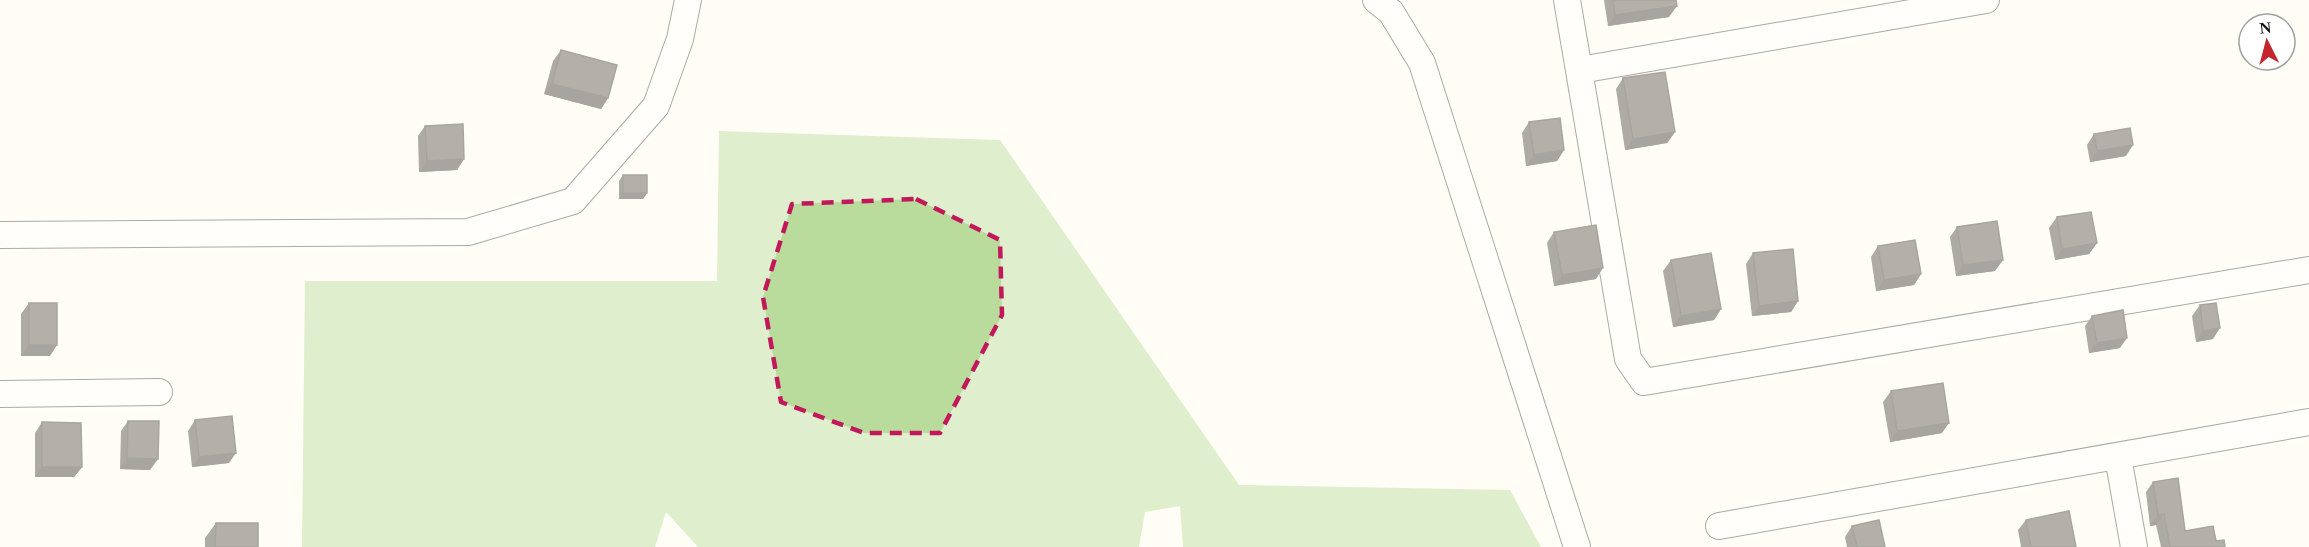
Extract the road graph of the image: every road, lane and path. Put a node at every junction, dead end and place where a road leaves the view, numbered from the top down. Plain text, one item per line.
1 (688, 0) edge
2 (1376, 0) edge
3 (1567, 0) edge
4 (1986, 0) edge
5 (1580, 70) junction
6 (0, 235) edge
7 (2309, 270) edge
8 (159, 392) dead end
9 (0, 394) edge
10 (2309, 422) edge
11 (2118, 457) junction
12 (1719, 526) dead end
13 (1577, 547) edge
14 (2134, 547) edge

1 - 6 street
2 - 13 street
3 - 5 street
4 - 5 street
5 - 7 street
8 - 9 street
10 - 11 street
11 - 12 street
11 - 14 street

